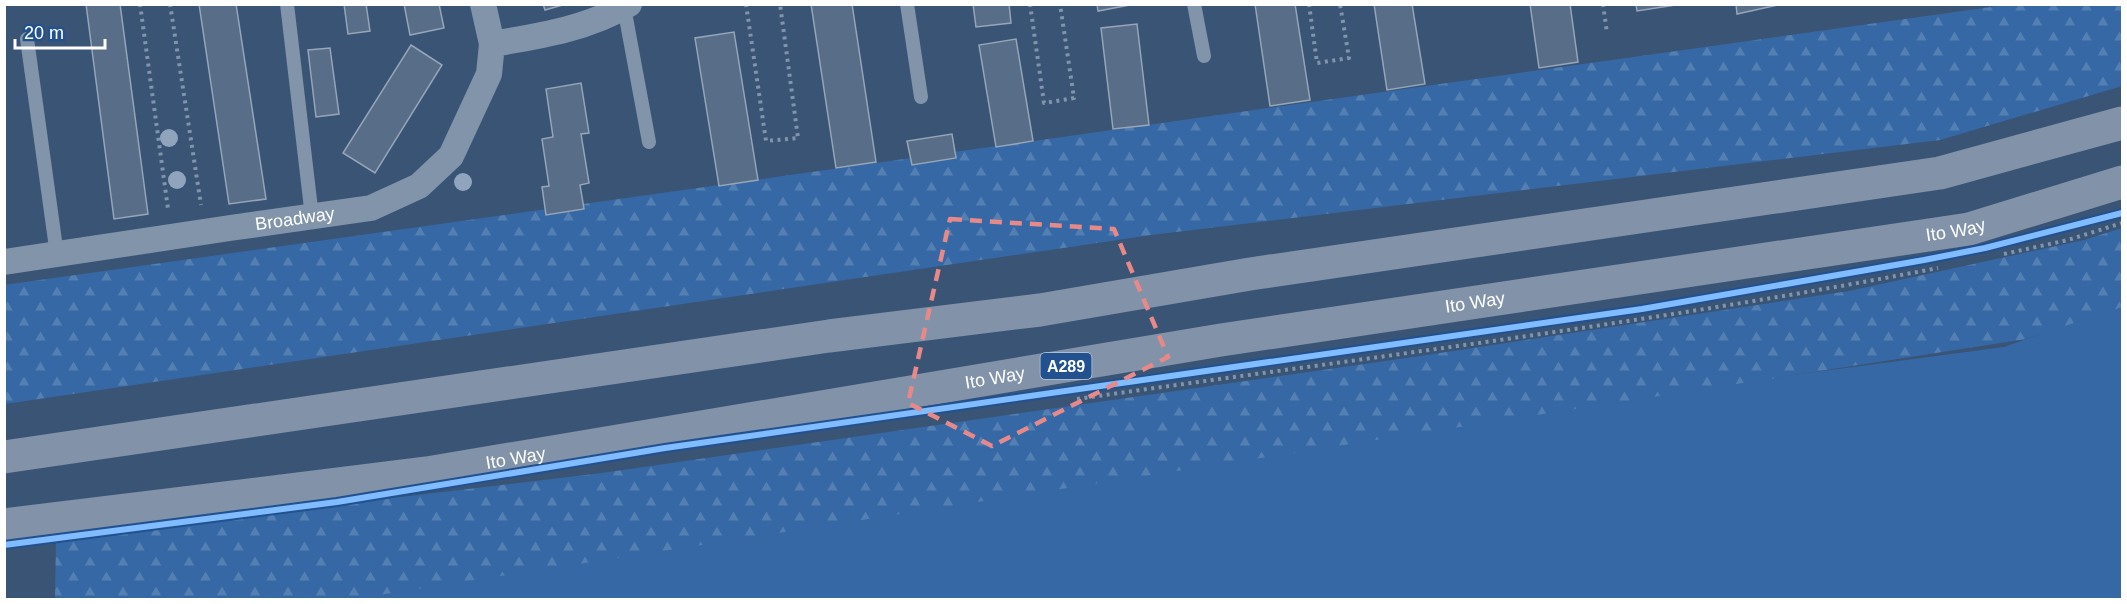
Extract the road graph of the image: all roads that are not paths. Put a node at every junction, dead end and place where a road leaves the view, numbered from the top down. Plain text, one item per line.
1 (286, 4) edge
2 (483, 4) edge
3 (907, 4) edge
4 (1194, 4) edge
5 (627, 6) edge
6 (27, 39) dead end
7 (492, 44) junction
8 (1204, 56) dead end
9 (921, 97) dead end
10 (2122, 123) edge
11 (649, 142) dead end
12 (2122, 182) edge
13 (312, 217) junction
14 (57, 255) junction
15 (4, 262) edge
16 (4, 457) edge
17 (4, 525) edge

1 - 13 lane
2 - 7 street, Broadway
3 - 9 lane
4 - 8 lane
5 - 7 street
5 - 11 lane
6 - 14 lane
7 - 13 street, Broadway
10 - 16 main road
12 - 17 main road, Ito Way / A289
13 - 14 street, Broadway
14 - 15 street, Broadway

